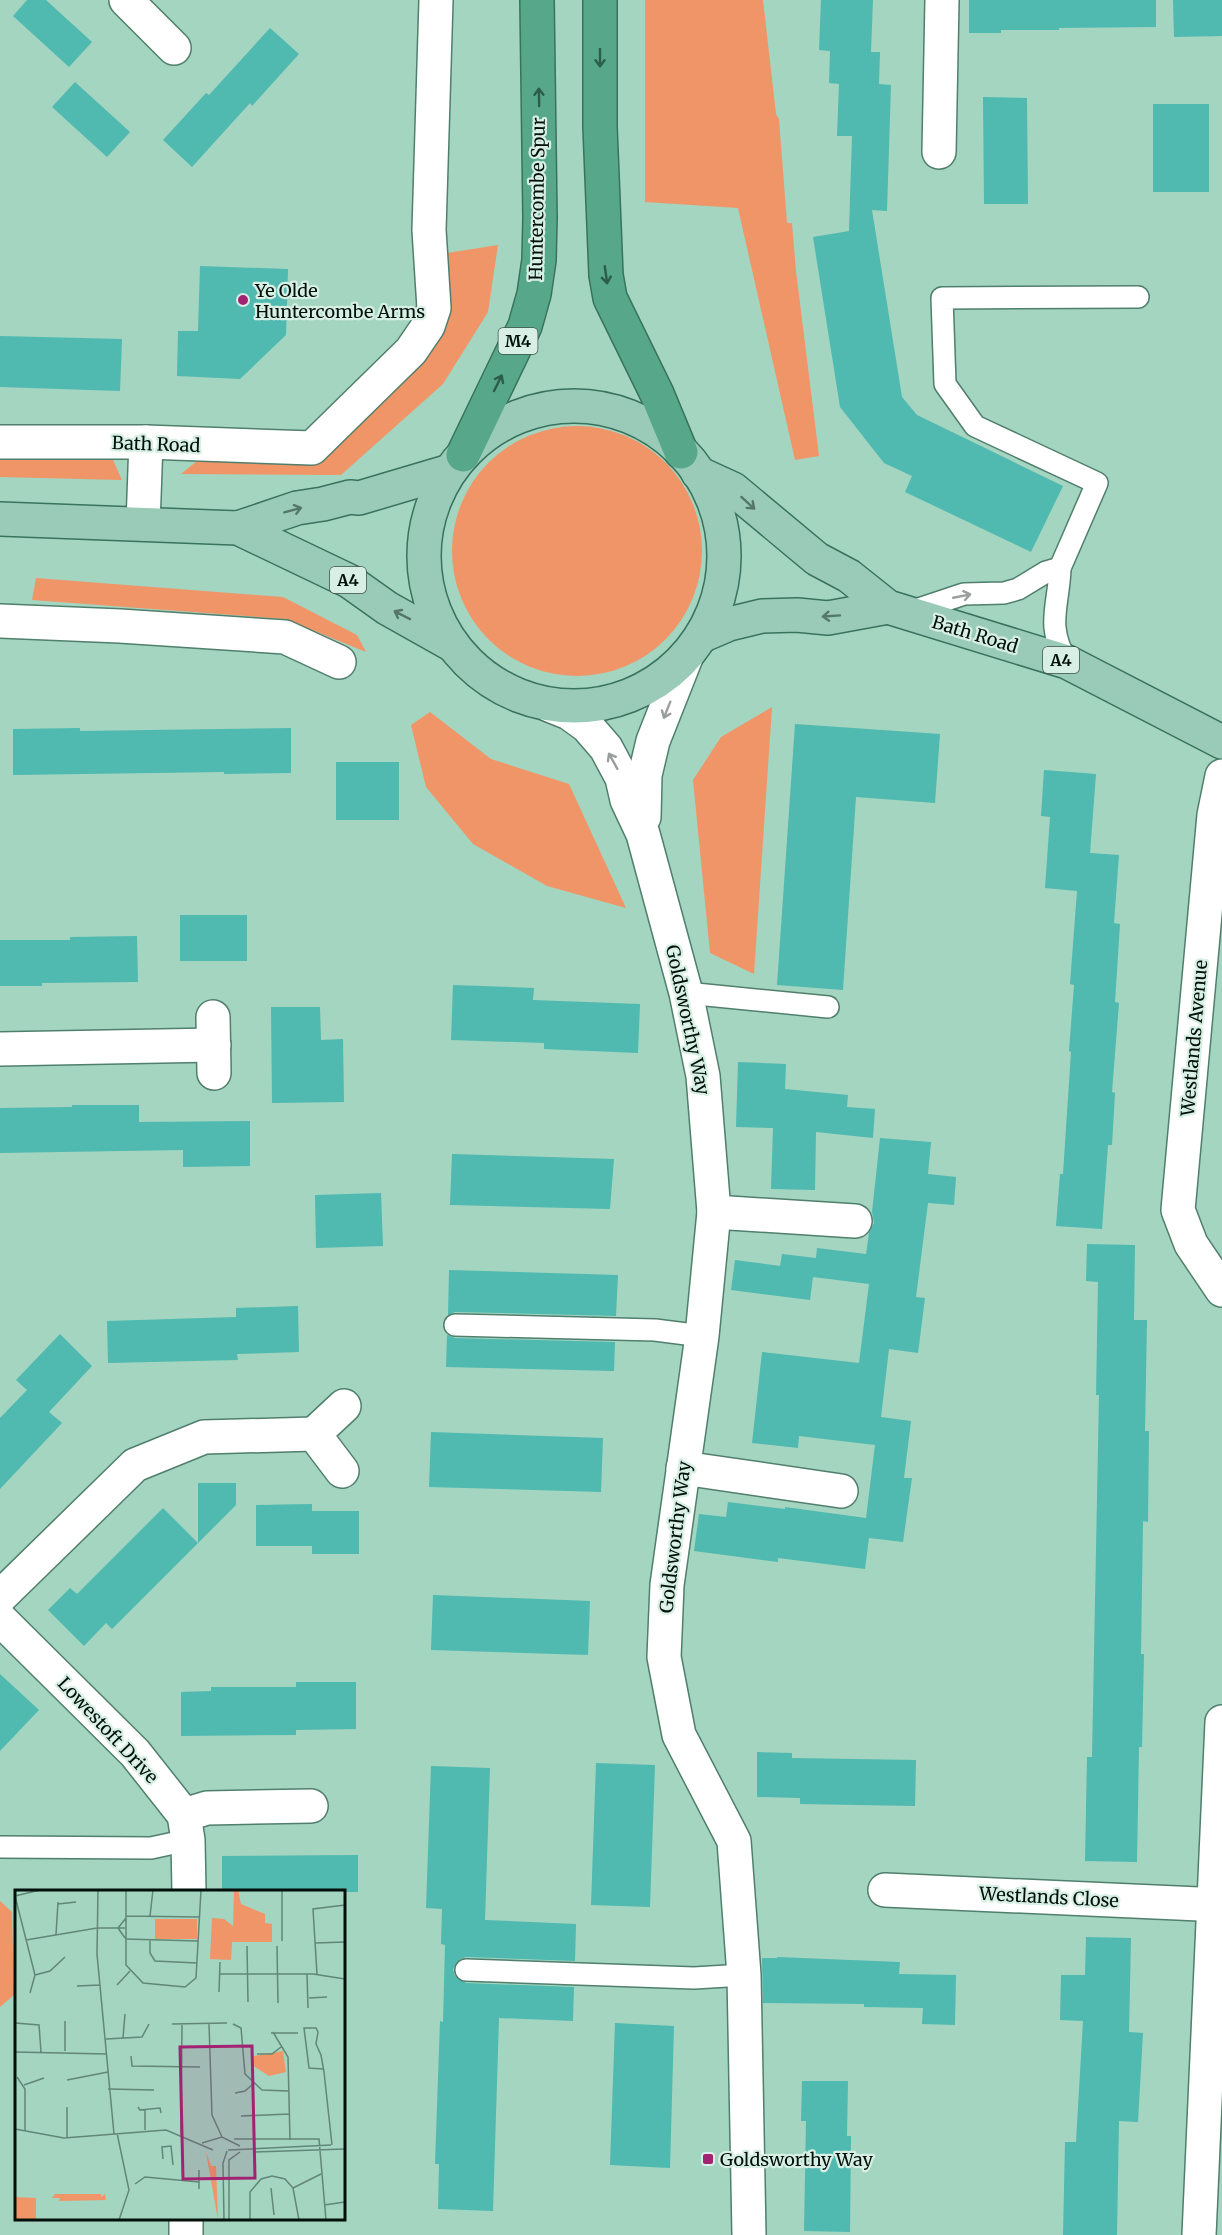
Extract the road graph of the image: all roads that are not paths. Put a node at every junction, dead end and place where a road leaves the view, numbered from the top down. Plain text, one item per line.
1 (126, 0) edge
2 (436, 0) edge
3 (537, 0) edge
4 (600, 0) edge
5 (942, 0) edge
6 (174, 48) dead end
7 (939, 152) dead end
8 (1138, 297) dead end
9 (0, 442) edge
10 (146, 442) junction
11 (690, 462) junction
12 (456, 463) junction
13 (0, 519) edge
14 (143, 524) junction
15 (238, 528) junction
16 (1060, 568) junction
17 (897, 610) junction
18 (0, 621) edge
19 (452, 645) junction
20 (694, 645) junction
21 (339, 662) dead end
22 (1067, 662) junction
23 (549, 705) junction
24 (1222, 742) edge
25 (1222, 776) edge
26 (643, 834) junction
27 (686, 993) junction
28 (828, 1007) dead end
29 (214, 1045) dead end
30 (0, 1049) edge
31 (714, 1212) junction
32 (855, 1221) dead end
33 (1222, 1290) edge
34 (455, 1325) dead end
35 (702, 1336) junction
36 (344, 1406) dead end
37 (314, 1434) junction
38 (683, 1468) junction
39 (342, 1472) dead end
40 (841, 1491) dead end
41 (0, 1597) edge
42 (0, 1619) edge
43 (1222, 1722) edge
44 (310, 1806) dead end
45 (186, 1827) junction
46 (0, 1847) edge
47 (189, 1890) edge
48 (885, 1890) dead end
49 (1217, 1905) edge
50 (466, 1970) dead end
51 (744, 1975) junction
52 (749, 2235) edge
53 (1199, 2235) edge

1 - 6 street
2 - 10 street, Bath Road
12 -> 3 highway, Huntercombe Spur / M4
4 -> 11 highway
5 - 7 street
8 - 16 lane
9 - 10 street, Bath Road
10 - 14 street
11 - 12 main road
11 -> 17 main road, Bath Road / A4
11 - 20 main road
15 -> 12 main road, A4
12 - 19 main road
13 - 14 main road, A4
14 - 15 main road, A4
19 -> 15 main road, A4
17 -> 16 lane
16 - 22 lane
17 -> 20 main road, Bath Road / A4
17 - 22 main road, Bath Road / A4
18 - 21 street
19 - 23 main road
20 - 23 main road
20 -> 26 street, Goldsworthy Way
22 - 24 main road, Bath Road / A4
26 -> 23 street, Goldsworthy Way
25 - 33 street, Westlands Avenue
26 - 27 street, Goldsworthy Way
27 - 28 lane
27 - 31 street, Goldsworthy Way
29 - 30 street
31 - 32 street
31 - 35 street, Goldsworthy Way
34 - 35 lane
35 - 38 street, Goldsworthy Way
36 - 37 street
37 - 39 street
37 - 41 street
38 - 40 street
38 - 51 street, Goldsworthy Way
42 - 45 street, Lowestoft Drive
43 - 49 street
44 - 45 street
45 - 46 lane
45 - 47 street
48 - 49 street, Westlands Close
49 - 53 street
50 - 51 lane
51 - 52 street, Goldsworthy Way

